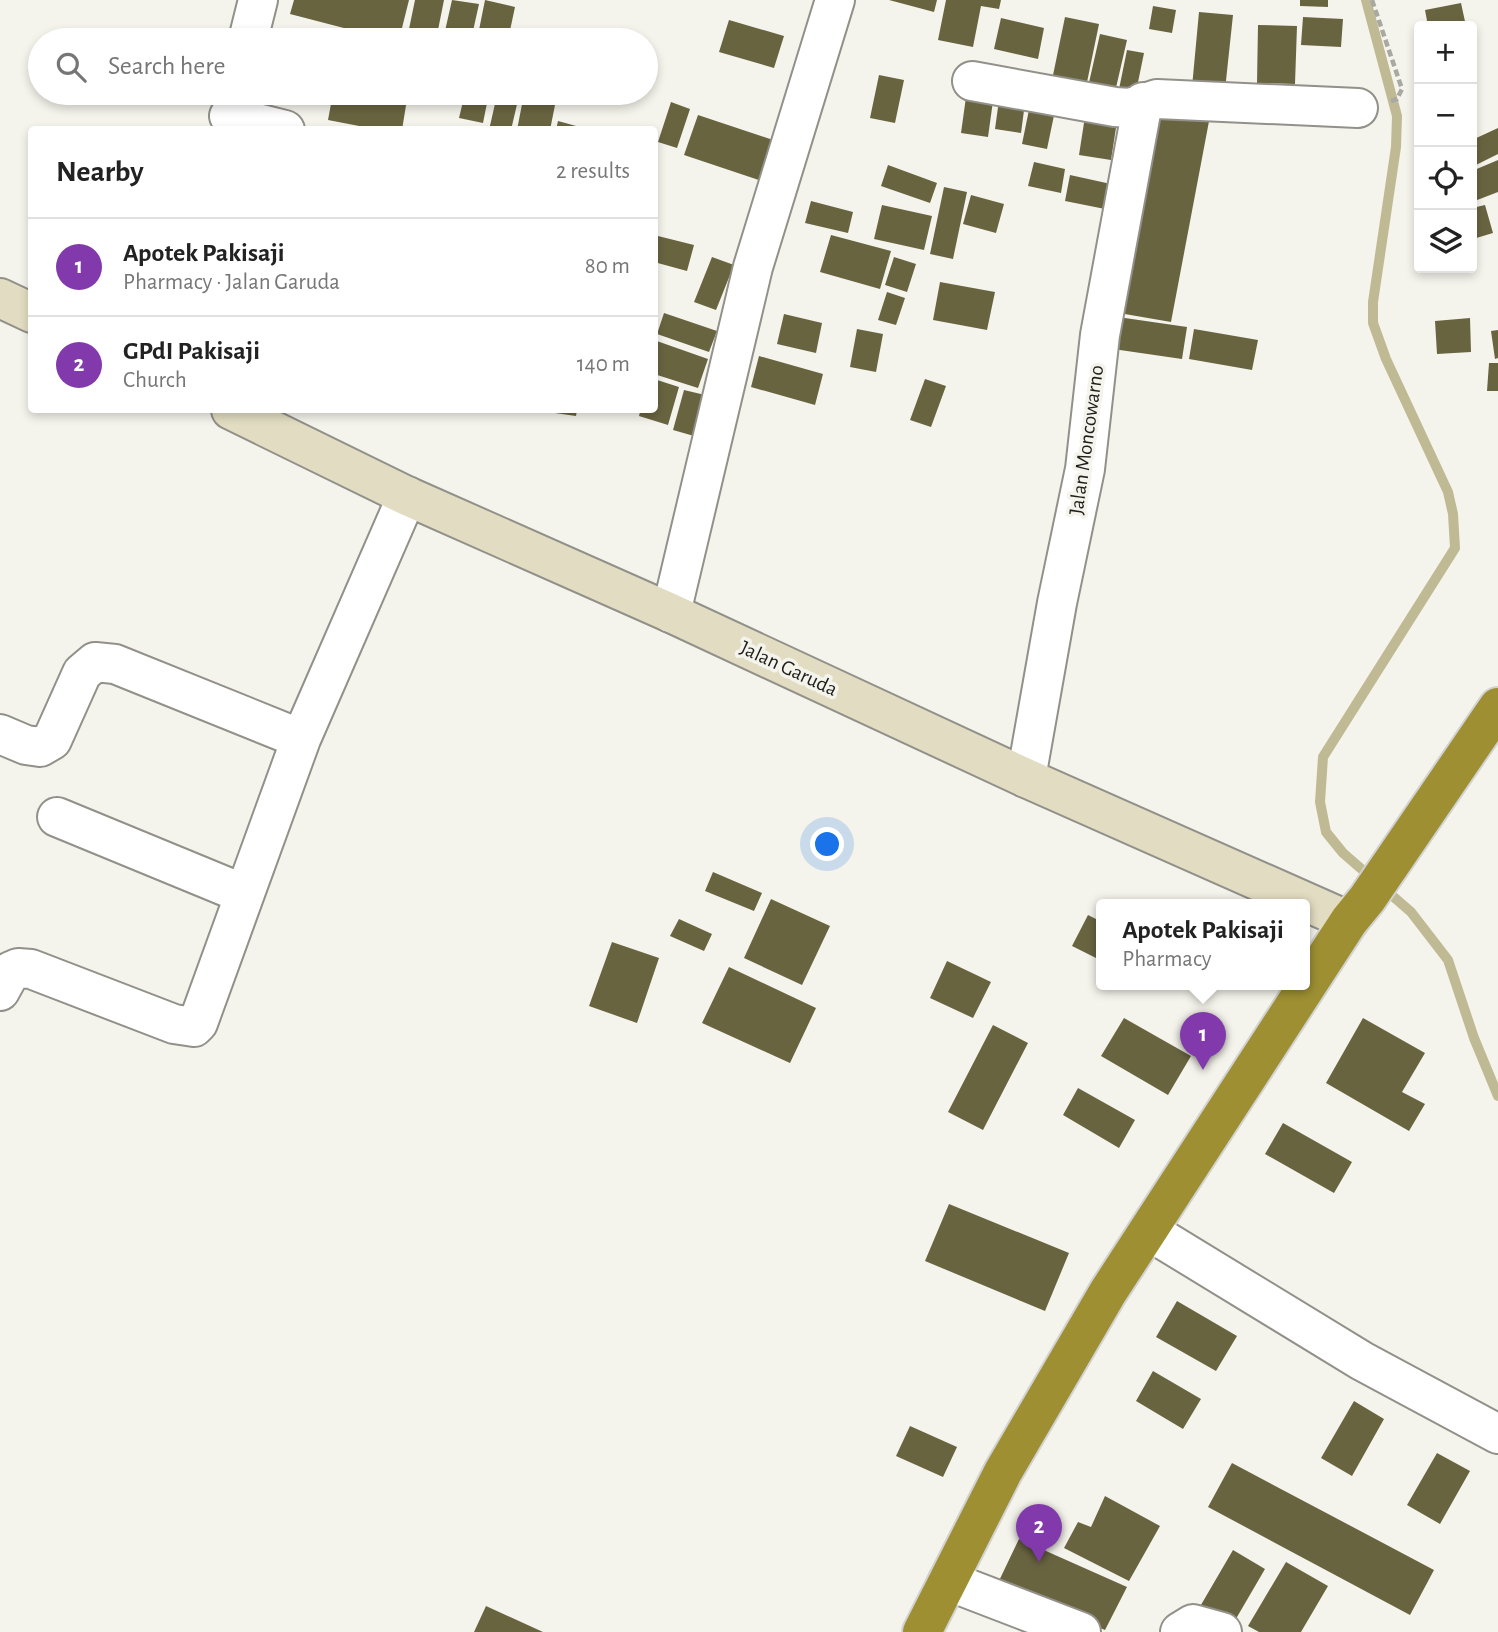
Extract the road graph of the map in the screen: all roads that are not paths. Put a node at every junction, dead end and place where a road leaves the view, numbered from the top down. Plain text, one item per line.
1 (258, 0) edge
2 (835, 0) edge
3 (251, 28) edge
4 (972, 81) dead end
5 (1143, 102) junction
6 (1358, 108) dead end
7 (230, 113) edge
8 (272, 126) edge
9 (0, 298) edge
10 (28, 311) edge
11 (237, 413) edge
12 (407, 496) junction
13 (671, 613) junction
14 (1498, 707) edge
15 (0, 734) edge
16 (301, 739) junction
17 (1026, 778) junction
18 (57, 817) dead end
19 (244, 894) junction
20 (1368, 896) junction
21 (1310, 985) edge
22 (1307, 990) edge
23 (0, 991) edge
24 (1149, 1231) junction
25 (1498, 1434) edge
26 (948, 1581) junction
27 (922, 1632) edge
28 (1081, 1632) edge
29 (1180, 1632) edge
30 (1222, 1632) edge

1 - 3 street
2 - 13 street
4 - 5 street
5 - 6 street
5 - 17 street, Jalan Moncowarno
7 - 8 street
9 - 10 street
11 - 12 street, Jalan Garuda
12 - 13 street, Jalan Garuda
12 - 16 street
13 - 17 street, Jalan Garuda
14 - 20 highway
15 - 16 street
16 - 19 street
17 - 20 street, Jalan Garuda
18 - 19 street
19 - 23 street
20 - 21 highway
22 - 24 highway
24 - 25 street
24 - 26 highway
26 - 27 highway
26 - 28 street
29 - 30 street

